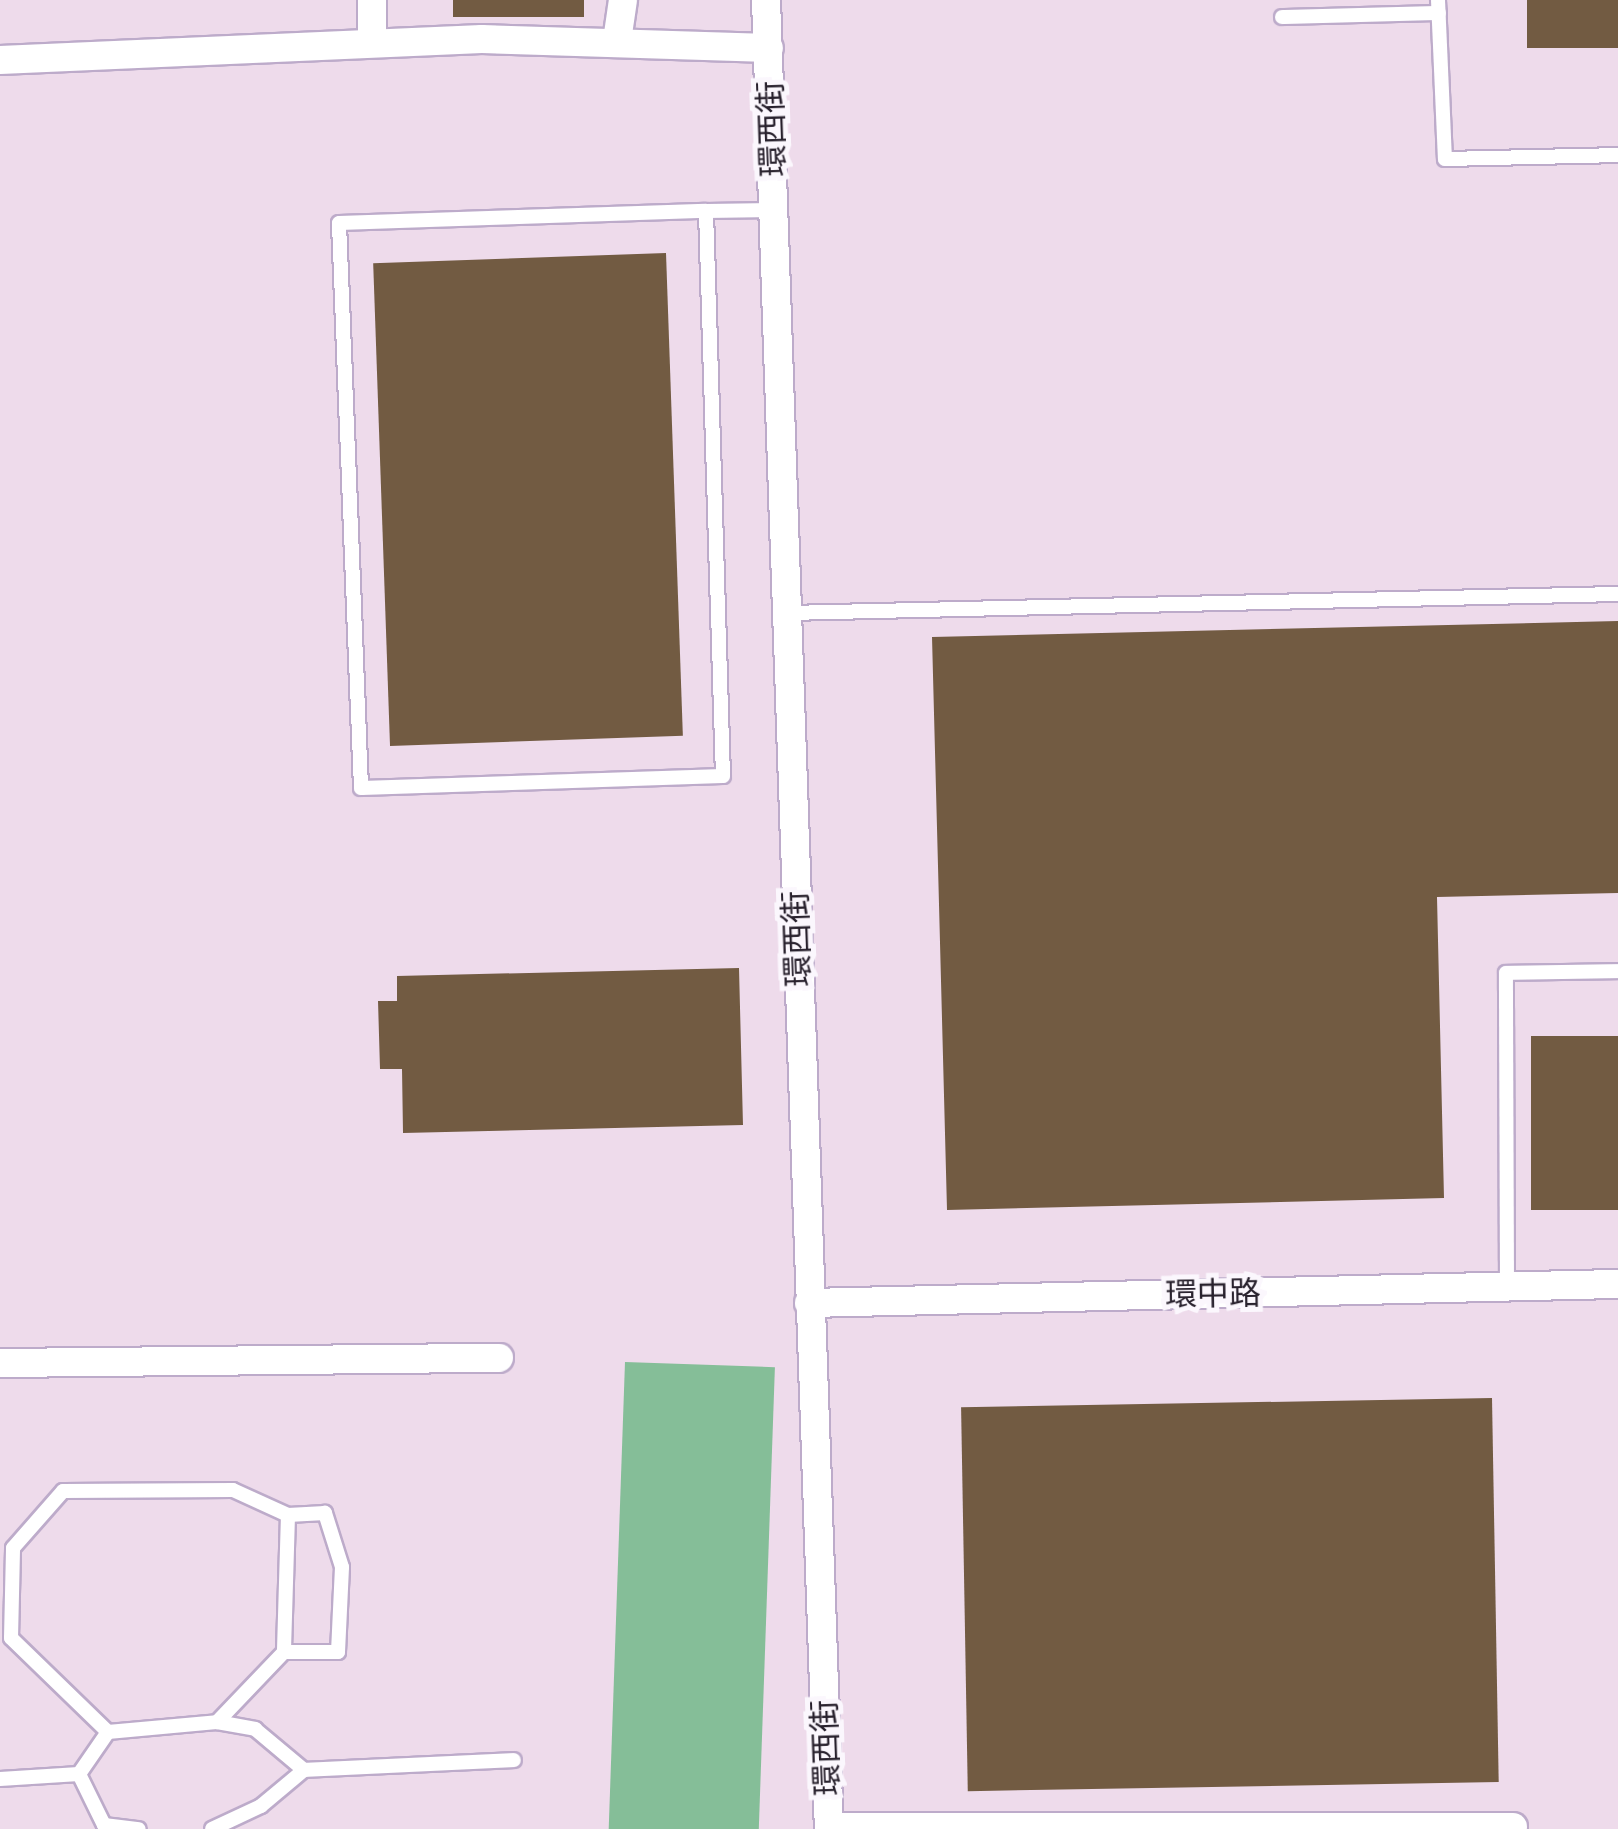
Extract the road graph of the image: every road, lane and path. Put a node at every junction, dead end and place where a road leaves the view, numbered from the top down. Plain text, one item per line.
1 (372, 0) edge
2 (622, 0) edge
3 (766, 0) edge
4 (1438, 6) edge
5 (1282, 17) dead end
6 (617, 42) junction
7 (372, 43) junction
8 (770, 48) junction
9 (0, 60) edge
10 (1618, 155) edge
11 (774, 210) junction
12 (706, 212) junction
13 (1618, 594) edge
14 (787, 613) junction
15 (1618, 971) edge
16 (1618, 1284) edge
17 (1507, 1286) junction
18 (808, 1303) junction
19 (499, 1358) dead end
20 (0, 1363) edge
21 (288, 1515) junction
22 (6, 1548) edge
23 (6, 1638) edge
24 (284, 1652) junction
25 (218, 1722) junction
26 (108, 1732) junction
27 (514, 1760) dead end
28 (304, 1770) junction
29 (79, 1774) junction
30 (0, 1779) edge
31 (1513, 1827) edge
32 (829, 1828) edge
33 (139, 1829) edge
34 (212, 1829) edge

1 - 7 street
2 - 6 street
3 - 8 street, 環西街
4 - 5 lane
4 - 10 lane
6 - 7 street
6 - 8 street
7 - 9 street
8 - 11 street, 環西街
11 - 12 lane
11 - 14 street, 環西街
12 - 12 lane
13 - 14 lane
14 - 18 street, 環西街
15 - 17 lane
16 - 17 street, 環中路
17 - 18 street, 環中路
18 - 32 street, 環西街
19 - 20 street
21 - 22 lane
21 - 24 lane
21 - 24 lane
22 - 23 lane
23 - 26 lane
24 - 25 lane
25 - 26 lane
25 - 28 lane
26 - 29 lane
27 - 28 lane
28 - 34 lane
29 - 30 lane
29 - 33 lane
31 - 32 street

